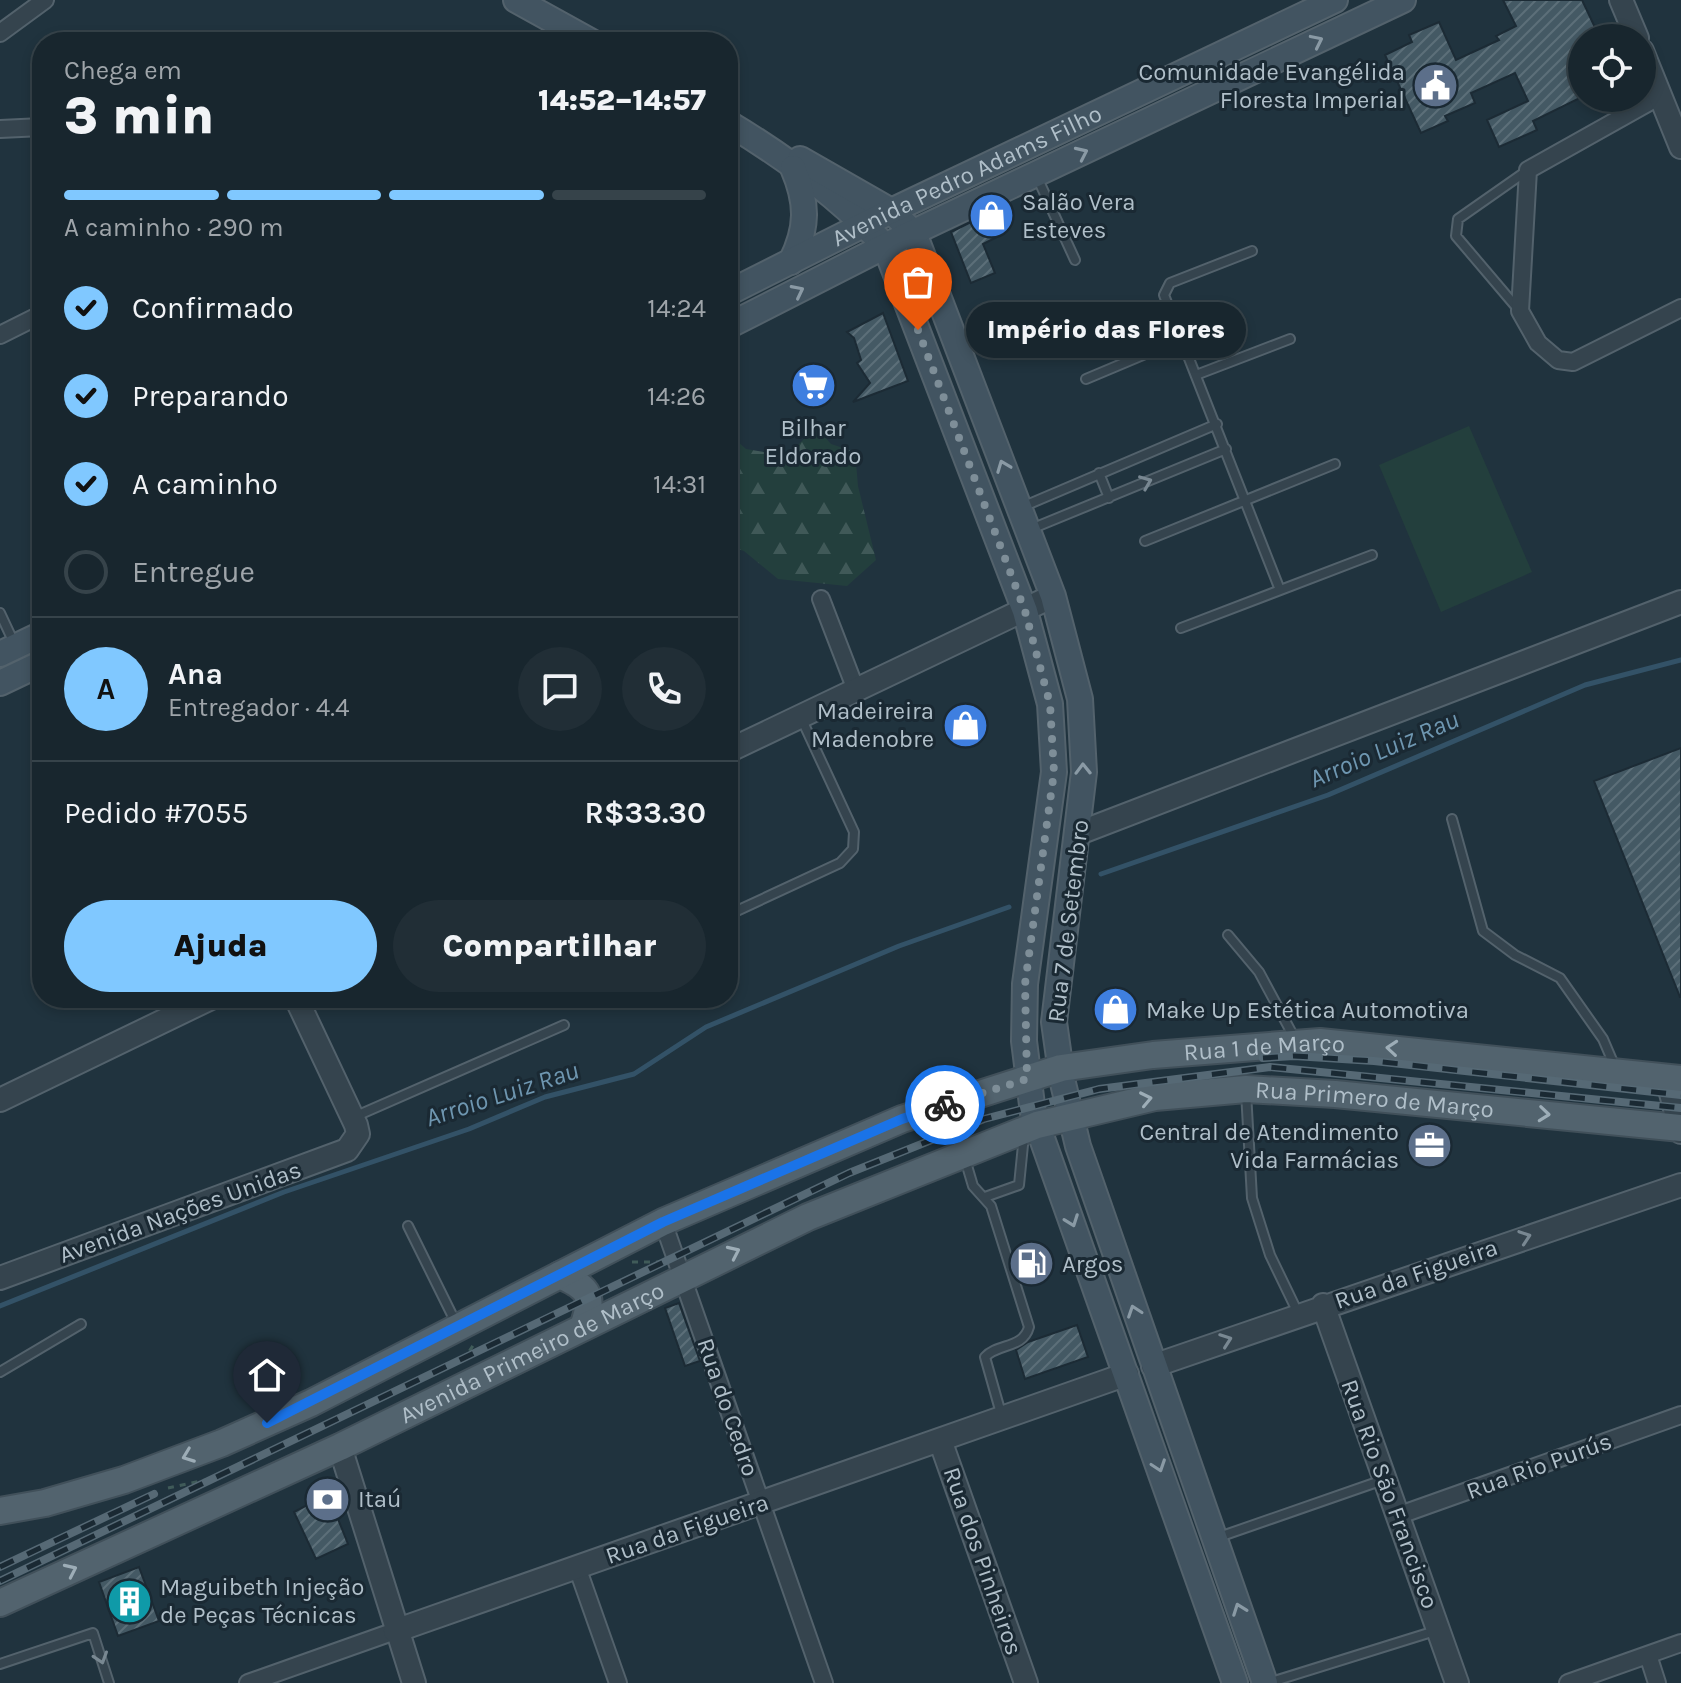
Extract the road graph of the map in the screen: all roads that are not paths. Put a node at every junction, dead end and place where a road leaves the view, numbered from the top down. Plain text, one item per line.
1 (45, 0) edge
2 (516, 0) edge
3 (1335, 0) edge
4 (1403, 0) edge
5 (1621, 0) edge
6 (1631, 24) edge
7 (574, 32) edge
8 (0, 33) edge
9 (1656, 86) edge
10 (1660, 96) junction
11 (32, 127) edge
12 (0, 129) edge
13 (738, 129) edge
14 (1681, 147) edge
15 (772, 149) junction
16 (792, 166) junction
17 (1528, 170) junction
18 (1036, 175) junction
19 (891, 211) junction
20 (865, 224) junction
21 (914, 233) junction
22 (885, 246) junction
23 (1252, 251) dead end
24 (1075, 260) dead end
25 (791, 262) junction
26 (738, 288) edge
27 (1681, 308) edge
28 (1520, 311) junction
29 (32, 319) edge
30 (738, 321) edge
31 (0, 335) edge
32 (1181, 339) junction
33 (1290, 339) dead end
34 (1196, 375) junction
35 (1086, 379) dead end
36 (1217, 424) junction
37 (1226, 449) junction
38 (1335, 464) dead end
39 (1099, 473) junction
40 (1109, 498) junction
41 (1245, 499) junction
42 (1024, 519) junction
43 (1145, 541) dead end
44 (1372, 555) dead end
45 (1280, 590) junction
46 (1053, 596) junction
47 (821, 599) dead end
48 (1681, 602) edge
49 (1025, 611) junction
50 (0, 613) edge
51 (1181, 628) dead end
52 (32, 639) edge
53 (8, 650) edge
54 (32, 668) edge
55 (0, 683) edge
56 (856, 690) junction
57 (800, 717) junction
58 (738, 746) edge
59 (1452, 819) dead end
60 (1079, 833) junction
61 (738, 910) edge
62 (1228, 935) dead end
63 (190, 1008) edge
64 (300, 1008) edge
65 (564, 1025) dead end
66 (1297, 1043) junction
67 (1061, 1068) junction
68 (1617, 1072) junction
69 (1027, 1079) junction
70 (1674, 1079) edge
71 (1246, 1089) junction
72 (0, 1100) edge
73 (1070, 1117) junction
74 (354, 1128) junction
75 (1031, 1128) junction
76 (1680, 1129) edge
77 (963, 1153) junction
78 (1681, 1185) edge
79 (985, 1197) junction
80 (663, 1222) junction
81 (408, 1226) dead end
82 (560, 1275) junction
83 (682, 1276) junction
84 (0, 1278) edge
85 (1323, 1305) junction
86 (1298, 1314) junction
87 (81, 1324) dead end
88 (583, 1327) junction
89 (458, 1328) junction
90 (1153, 1366) junction
91 (0, 1372) edge
92 (1127, 1374) junction
93 (1681, 1415) edge
94 (1002, 1418) junction
95 (940, 1440) junction
96 (340, 1447) junction
97 (1384, 1480) junction
98 (761, 1503) junction
99 (0, 1511) edge
100 (1397, 1516) junction
101 (1214, 1538) junction
102 (577, 1567) junction
103 (0, 1603) edge
104 (1439, 1630) junction
105 (395, 1631) junction
106 (1681, 1643) edge
107 (1648, 1655) junction
108 (0, 1664) edge
109 (109, 1683) edge
110 (248, 1683) edge
111 (414, 1683) edge
112 (618, 1683) edge
113 (824, 1683) edge
114 (1026, 1683) edge
115 (1235, 1683) edge
116 (1267, 1683) edge
117 (1457, 1683) edge
118 (1568, 1683) edge
119 (1657, 1683) edge

1 - 8 street
2 - 7 main road
3 - 19 main road, Avenida Pedro Adams Filho
18 -> 4 main road, Avenida Pedro Adams Filho
5 - 6 street
9 - 10 street
10 - 14 street
10 - 17 street
11 - 12 street
13 - 15 main road
15 - 16 main road, Rua 7 de Setembro
15 - 19 main road, Rua 7 de Setembro
16 - 20 main road, Rua 7 de Setembro
16 - 25 main road
17 - 28 street
17 - 28 lane
18 - 21 main road, Avenida Pedro Adams Filho
18 - 24 lane
19 - 20 main road, Avenida Pedro Adams Filho
19 - 21 main road, Rua 7 de Setembro
20 - 22 main road, Rua 7 de Setembro
20 - 25 main road, Avenida Pedro Adams Filho
21 - 22 main road, Avenida Pedro Adams Filho
42 -> 21 main road, Rua 7 de Setembro
30 -> 22 main road, Avenida Pedro Adams Filho
22 - 49 main road, Rua 7 de Setembro
23 - 32 lane
25 - 26 main road, Avenida Pedro Adams Filho
27 - 28 street
29 - 31 street
32 - 34 lane
32 - 35 lane
33 - 34 lane
34 - 36 lane
36 - 37 lane
36 - 39 lane
40 -> 37 lane
37 - 41 lane
38 - 41 lane
39 - 40 lane
39 - 42 lane
40 - 42 lane
41 - 43 lane
41 - 45 lane
42 - 46 main road, Rua 7 de Setembro
44 - 45 lane
45 - 51 lane
46 - 49 street
60 -> 46 main road, Rua 7 de Setembro
47 - 56 street
48 - 60 street
49 - 56 street
49 - 69 main road, Rua 7 de Setembro
50 - 53 lane
52 - 53 main road
54 - 55 main road
56 - 57 street
57 - 58 street
57 - 61 lane
59 - 68 lane
60 - 67 main road, Rua 7 de Setembro
62 - 66 lane
63 - 72 street
64 - 74 street
65 - 74 lane
66 - 67 main road, Rua 1 de Março
68 -> 66 main road, Rua 1 de Março
67 - 69 main road
67 - 73 main road, Rua 7 de Setembro
68 - 70 main road
69 - 75 main road, Rua 7 de Setembro
69 - 80 main road
70 - 76 street
73 -> 71 main road, Rua Primero de Março
71 -> 76 main road, Rua Primero de Março
71 - 86 lane
73 - 75 main road, Avenida Primeiro de Março
90 -> 73 main road, Rua 7 de Setembro
74 - 84 street, Avenida Nações Unidas
75 - 77 main road, Avenida Primeiro de Março
75 - 79 lane
75 -> 92 main road, Rua 7 de Setembro
77 - 79 lane
83 -> 77 main road, Avenida Primeiro de Março
85 -> 78 street, Rua da Figueira
79 - 94 lane
80 - 82 main road
80 - 83 street, Rua do Cedro
81 - 89 lane
82 - 88 main road
82 - 89 main road
83 - 88 main road, Avenida Primeiro de Março
83 - 98 street, Rua do Cedro
85 - 86 street, Rua da Figueira
85 - 97 street, Rua Rio São Francisco
90 -> 86 street, Rua da Figueira
87 - 91 lane
88 - 96 main road, Avenida Primeiro de Março
89 -> 99 main road
90 - 101 main road, Rua 7 de Setembro
92 - 94 street, Rua da Figueira
92 -> 115 main road, Rua 7 de Setembro
93 - 100 street, Rua Rio Purús
94 - 95 street, Rua da Figueira
95 - 98 street, Rua da Figueira
95 - 114 street, Rua dos Pinheiros
103 -> 96 main road, Avenida Primeiro de Março
96 - 105 street
97 - 100 street, Rua Rio São Francisco
97 - 101 lane
98 - 102 street, Rua da Figueira
98 - 113 street, Rua do Cedro
100 - 104 street, Rua Rio São Francisco
116 -> 101 main road, Rua 7 de Setembro
102 - 105 street, Rua da Figueira
102 - 112 street
104 - 116 lane
104 - 117 street, Rua Rio São Francisco
105 - 110 street, Rua da Figueira
105 - 111 street
106 - 107 street
107 - 118 street
107 - 119 street
108 -> 109 lane

